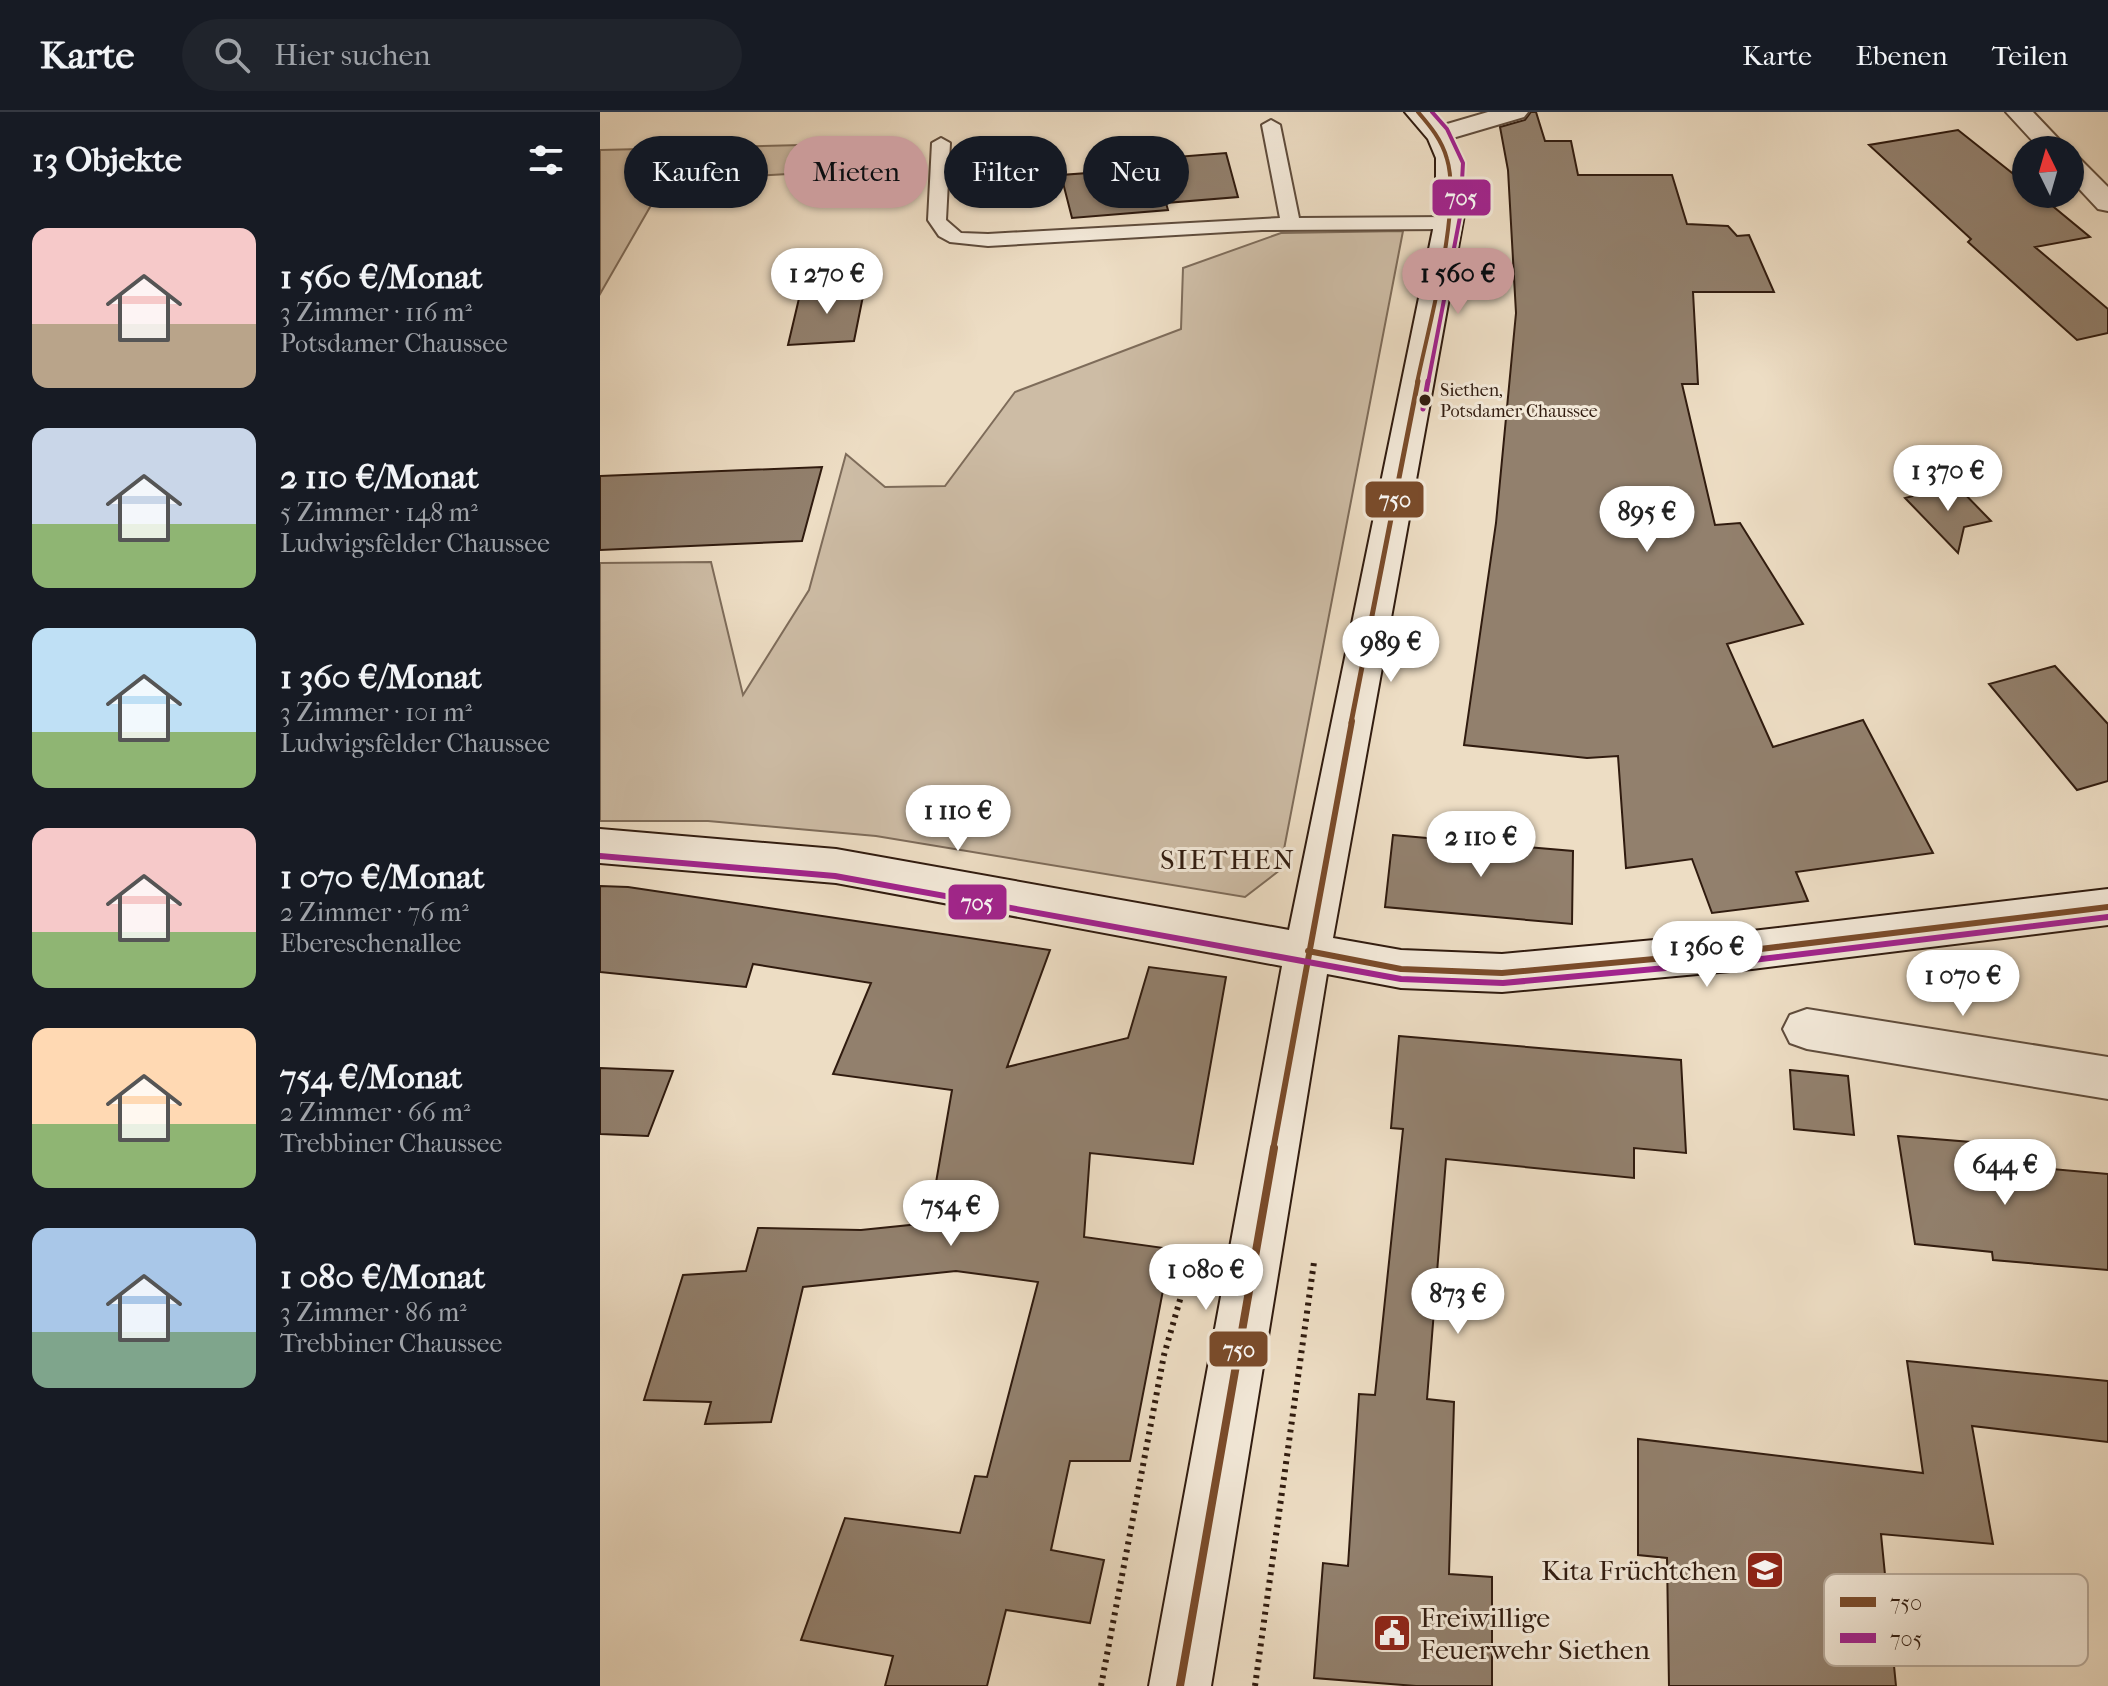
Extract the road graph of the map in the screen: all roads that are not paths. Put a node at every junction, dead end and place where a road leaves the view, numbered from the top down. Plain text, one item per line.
1 (1418, 112) edge
2 (1515, 112) edge
3 (2019, 112) edge
4 (1271, 125) dead end
5 (1439, 134) junction
6 (2042, 136) edge
7 (941, 143) dead end
8 (2084, 178) edge
9 (2108, 203) edge
10 (1449, 223) junction
11 (1291, 224) junction
12 (600, 846) edge
13 (2108, 907) edge
14 (1308, 951) junction
15 (1807, 1029) dead end
16 (2108, 1078) edge
17 (1180, 1686) edge

1 - 5 main road
2 - 5 main road
3 - 6 main road
4 - 11 lane
5 - 10 main road
7 - 11 lane
8 - 9 main road
10 - 11 lane
10 - 14 main road
12 - 14 main road
13 - 14 main road
14 - 17 main road
15 - 16 main road

